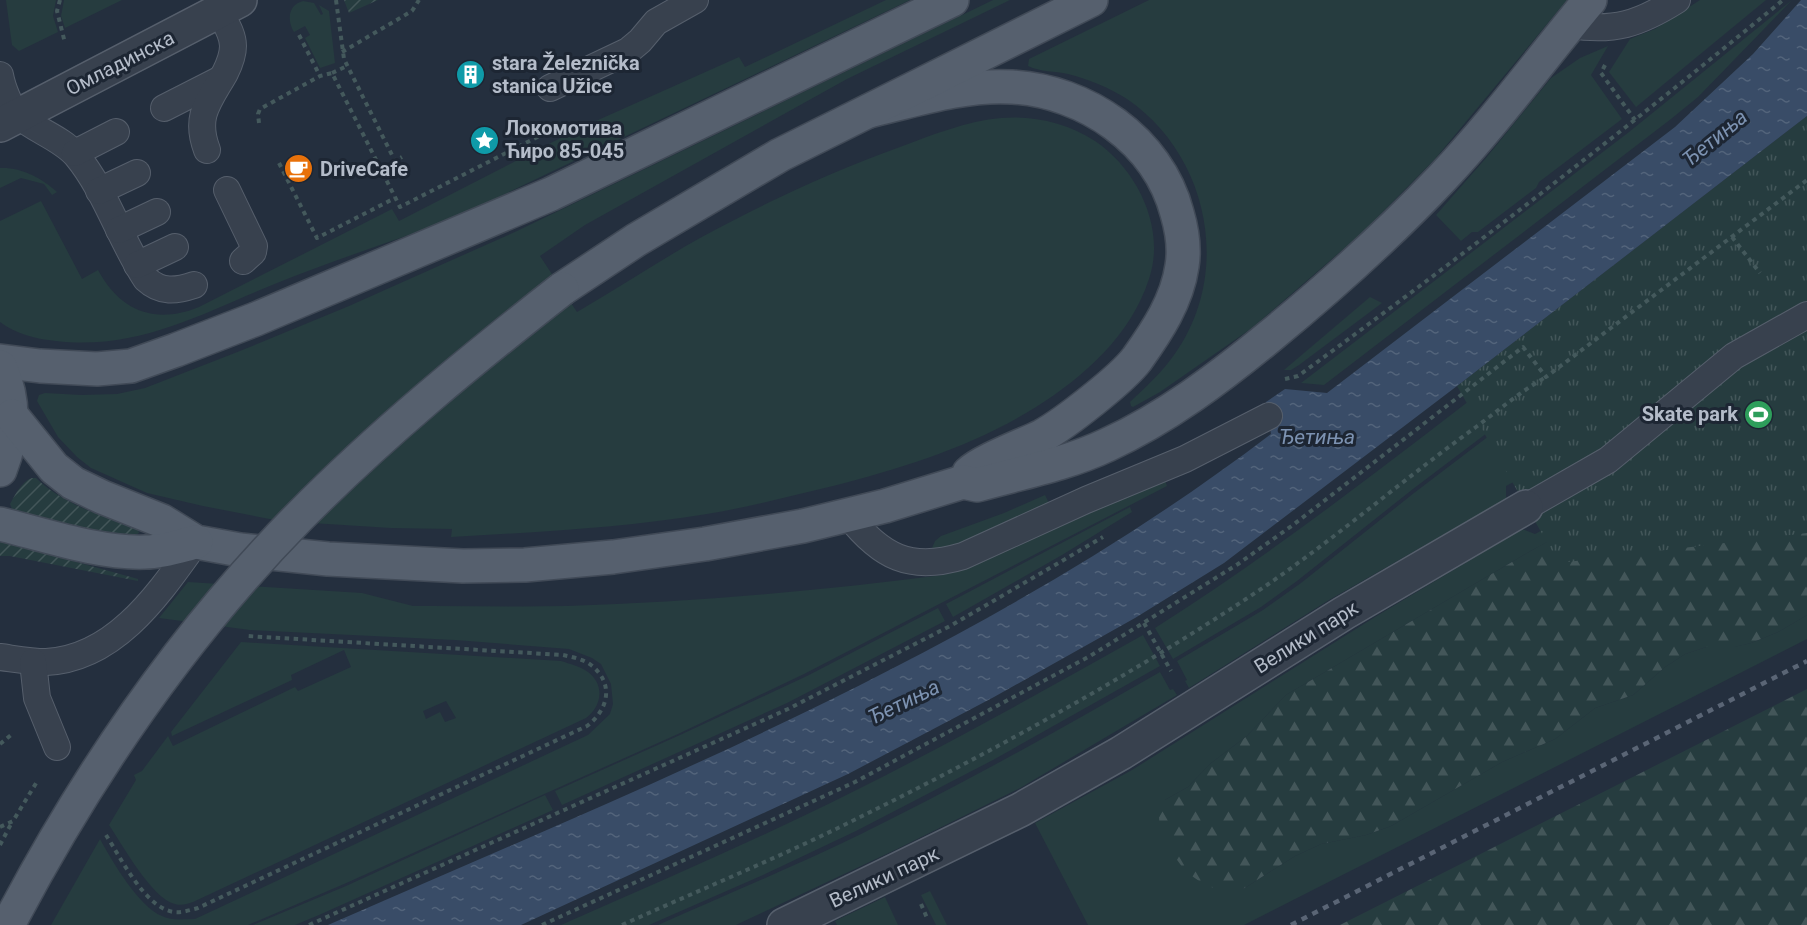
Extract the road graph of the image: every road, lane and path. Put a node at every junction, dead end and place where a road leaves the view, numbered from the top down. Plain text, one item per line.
1 (60, 0) edge
2 (336, 0) edge
3 (419, 0) edge
4 (695, 0) edge
5 (952, 0) edge
6 (1091, 0) edge
7 (1590, 0) edge
8 (1677, 0) edge
9 (1783, 0) edge
10 (230, 6) edge
11 (1569, 25) junction
12 (299, 35) dead end
13 (65, 43) dead end
14 (342, 52) junction
15 (347, 66) junction
16 (332, 74) junction
17 (0, 75) edge
18 (320, 76) junction
19 (1604, 78) dead end
20 (221, 79) junction
21 (550, 88) joint
22 (164, 108) dead end
23 (869, 111) junction
24 (9, 120) edge
25 (1635, 120) junction
26 (259, 123) dead end
27 (116, 132) dead end
28 (199, 147) dead end
29 (75, 153) junction
30 (402, 157) dead end
31 (279, 163) dead end
32 (137, 173) dead end
33 (1807, 180) edge
34 (227, 190) dead end
35 (99, 191) junction
36 (395, 198) junction
37 (157, 212) dead end
38 (338, 219) dead end
39 (341, 225) junction
40 (119, 230) junction
41 (1732, 237) junction
42 (175, 247) dead end
43 (243, 261) dead end
44 (137, 265) junction
45 (1760, 273) dead end
46 (194, 285) dead end
47 (1807, 315) edge
48 (0, 361) edge
49 (0, 368) edge
50 (1546, 377) junction
51 (1278, 379) dead end
52 (12, 416) junction
53 (1269, 416) dead end
54 (0, 470) edge
55 (963, 482) junction
56 (1526, 507) joint
57 (848, 515) junction
58 (0, 524) edge
59 (1107, 535) dead end
60 (196, 542) junction
61 (1144, 623) junction
62 (246, 636) dead end
63 (1161, 652) junction
64 (0, 657) edge
65 (33, 662) junction
66 (1167, 663) dead end
67 (57, 747) dead end
68 (40, 777) dead end
69 (13, 821) junction
70 (0, 826) edge
71 (104, 832) dead end
72 (0, 845) edge
73 (8, 925) edge
74 (309, 925) edge
75 (543, 925) edge
76 (622, 925) edge
77 (784, 925) edge

1 - 13 path
2 - 14 path
3 - 14 path
4 - 21 lane
5 - 48 main road
6 - 23 main road
7 - 11 main road
8 - 11 lane
9 - 25 path
10 - 20 lane
10 - 24 street, Омладинска
11 - 55 main road
12 - 18 path
14 - 15 path
15 - 16 path
15 - 30 path
16 - 18 path
16 - 36 path
17 - 24 lane
18 - 26 path
19 - 25 path
20 - 22 lane
20 - 28 lane
21 - 36 path
23 - 55 main road
23 - 73 main road, bridge
24 - 29 lane
25 - 51 path
27 - 29 lane
29 - 35 lane
31 - 39 path
32 - 35 lane
33 - 41 path
34 - 43 lane
35 - 40 lane
36 - 39 path
37 - 40 lane
38 - 39 path
40 - 44 lane
41 - 45 path
41 - 50 path
42 - 44 lane
44 - 46 lane
47 - 56 lane, Велики парк
49 - 52 main road
50 - 61 path
50 - 63 path
52 - 54 main road
52 - 60 main road
53 - 57 lane
55 - 57 main road
56 - 77 street, Велики парк
57 - 60 main road
58 - 60 main road
59 - 74 path
60 - 65 lane
61 - 63 path
61 - 75 path
62 - 71 path
63 - 66 path
63 - 76 path
64 - 65 lane
65 - 67 lane
68 - 69 path
69 - 70 path
69 - 72 path

